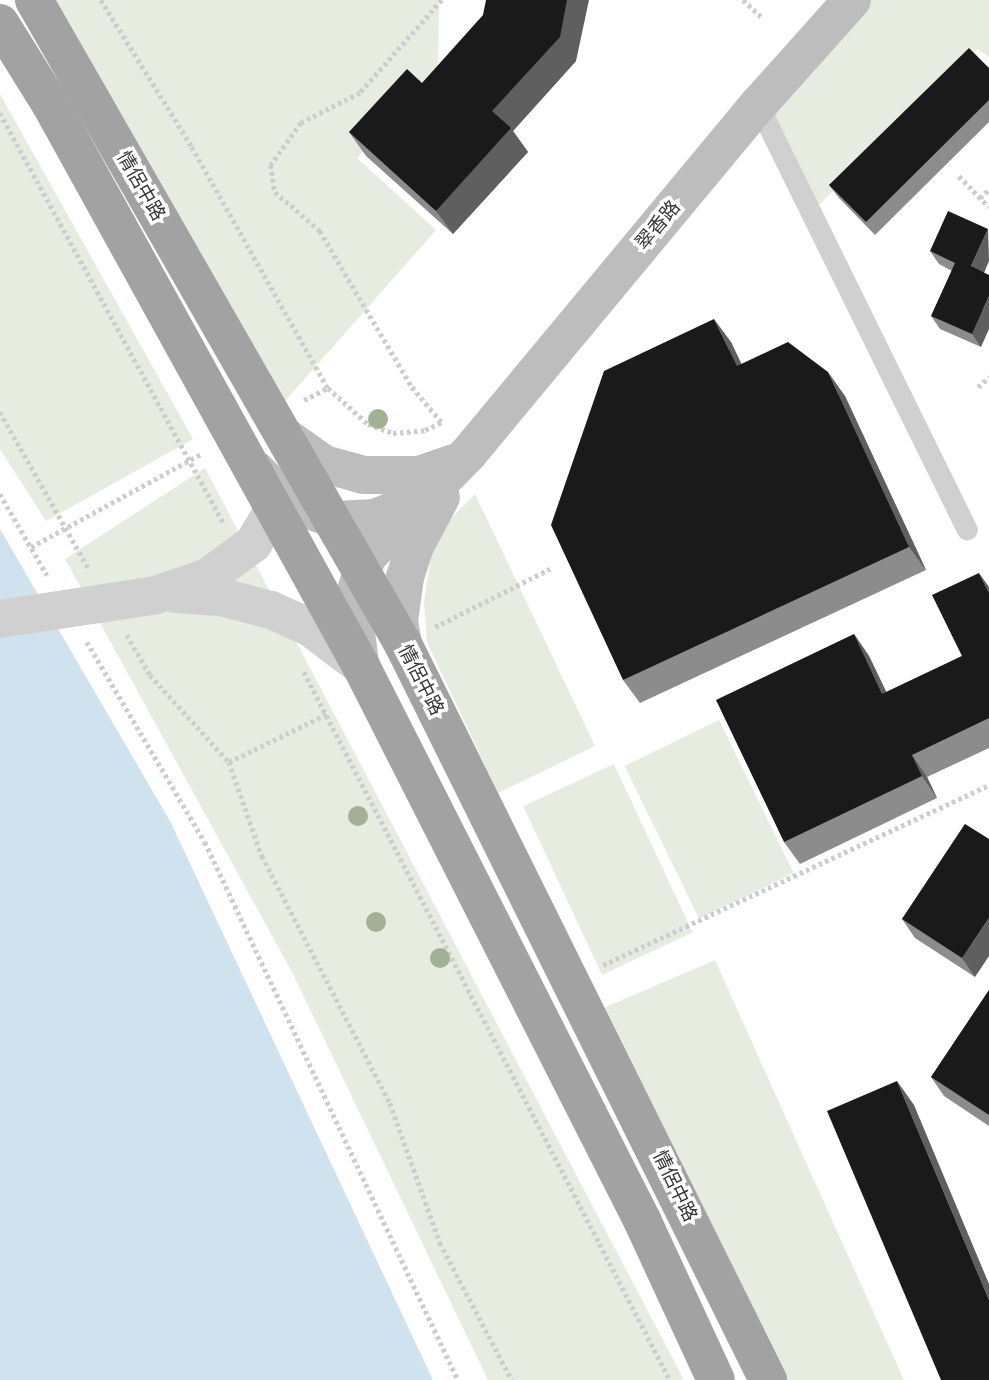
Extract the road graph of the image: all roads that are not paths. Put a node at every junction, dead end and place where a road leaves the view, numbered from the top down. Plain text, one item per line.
1 (34, 0) edge
2 (852, 0) edge
3 (0, 23) edge
4 (758, 105) junction
5 (280, 427) junction
6 (468, 454) junction
7 (430, 492) junction
8 (279, 506) junction
9 (336, 520) junction
10 (967, 529) dead end
11 (361, 567) junction
12 (156, 595) junction
13 (0, 619) edge
14 (403, 644) junction
15 (361, 666) junction
16 (716, 1380) edge
17 (768, 1380) edge

1 - 5 highway, 情侶中路
2 - 4 main road, 翠香路
3 - 8 highway, 情侶中路
4 - 6 main road, 翠香路
4 - 10 lane
5 - 6 main road
5 - 8 street
5 - 9 highway, 情侶中路
6 - 7 main road
6 - 14 main road
7 - 9 main road
7 - 11 main road
8 - 9 main road
8 - 12 street
8 - 15 highway, 情侶中路
9 - 11 highway, 情侶中路
11 - 14 highway, 情侶中路
11 - 15 main road
12 - 13 street
12 - 15 street
14 - 17 highway, 情侶中路
15 - 16 highway, 情侶中路

